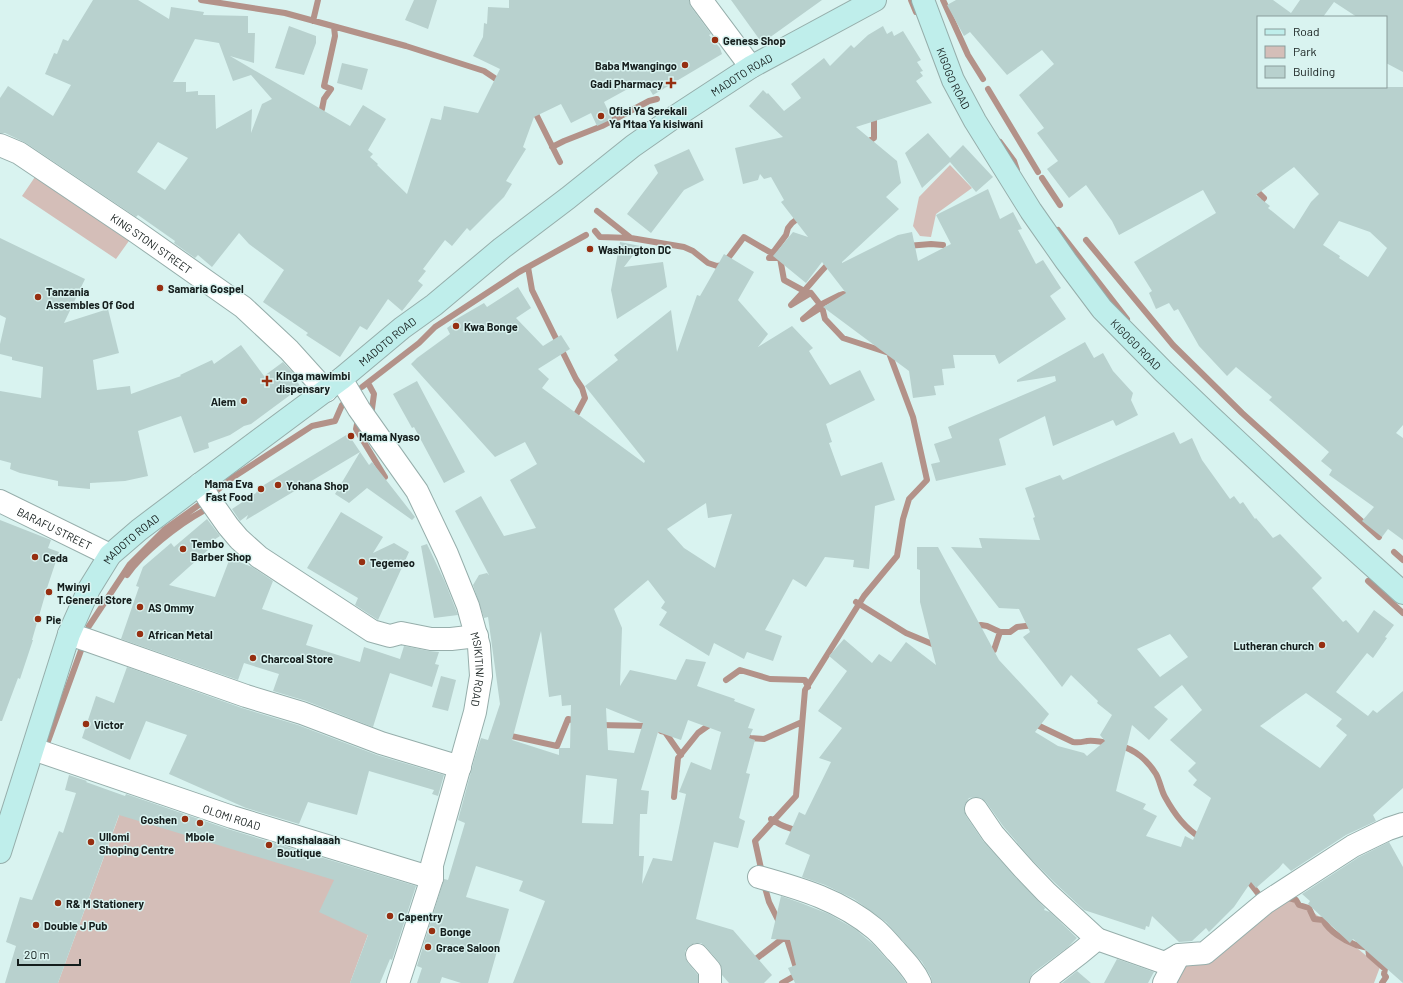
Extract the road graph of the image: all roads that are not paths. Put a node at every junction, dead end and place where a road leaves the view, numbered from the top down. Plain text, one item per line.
1 (701, 0) edge
2 (875, 0) edge
3 (922, 0) edge
4 (751, 68) junction
5 (0, 145) edge
6 (334, 385) junction
7 (200, 484) junction
8 (0, 501) edge
9 (110, 555) junction
10 (1403, 592) edge
11 (69, 634) junction
12 (477, 636) junction
13 (33, 749) junction
14 (460, 767) junction
15 (976, 809) dead end
16 (1403, 824) edge
17 (0, 852) edge
18 (759, 877) dead end
19 (432, 878) junction
20 (1097, 939) junction
21 (697, 955) dead end
22 (1178, 955) junction
23 (398, 983) edge
24 (710, 983) edge
25 (920, 983) edge
26 (1041, 983) edge
27 (1164, 983) edge

1 - 4 street
2 - 4 main road, MADOTO ROAD
3 - 10 main road, KIGOGO ROAD
4 - 6 main road, MADOTO ROAD
5 - 6 street, KING STONI STREET
6 - 7 main road, MADOTO ROAD
6 - 12 street, MSIKITINI ROAD
7 - 9 main road, MADOTO ROAD
7 - 12 street
8 - 9 street, BARAFU STREET
9 - 11 main road, MADOTO ROAD
11 - 13 main road, MADOTO ROAD
11 - 14 street
12 - 14 street, MSIKITINI ROAD
13 - 17 main road, MADOTO ROAD
13 - 19 street, OLOMI ROAD
14 - 19 street, MSIKITINI ROAD
15 - 20 street
16 - 22 street
18 - 25 street
19 - 23 street, MSIKITINI ROAD
20 - 22 street
20 - 26 street
21 - 24 street
22 - 27 street

